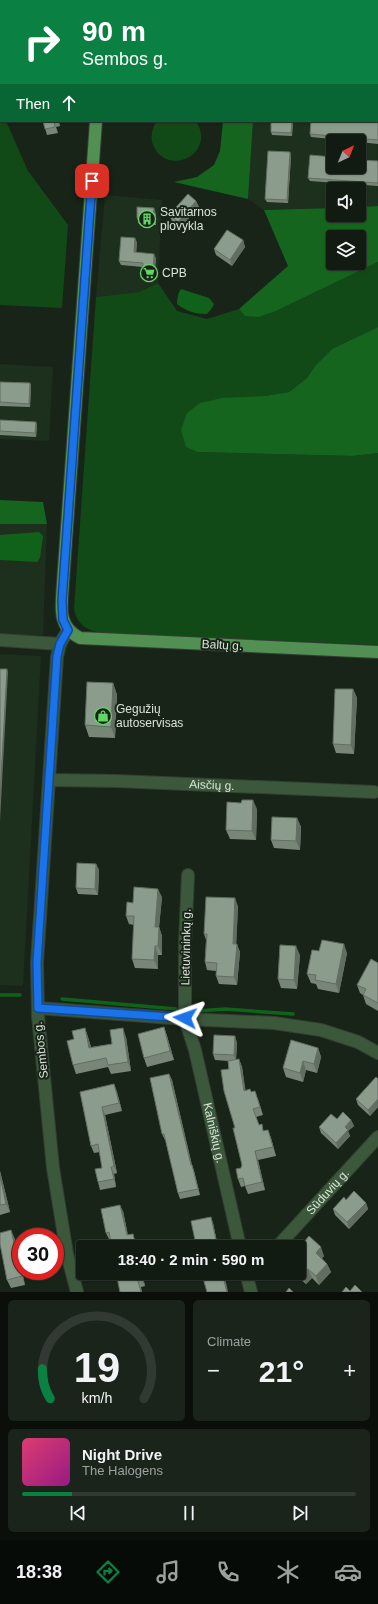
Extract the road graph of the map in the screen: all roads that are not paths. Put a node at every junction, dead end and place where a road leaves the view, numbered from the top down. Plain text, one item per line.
1 (96, 122) edge
2 (68, 630) junction
3 (0, 640) edge
4 (60, 644) junction
5 (378, 652) edge
6 (49, 780) junction
7 (374, 792) dead end
8 (188, 875) dead end
9 (38, 1008) junction
10 (185, 1018) junction
11 (378, 1053) edge
12 (378, 1137) edge
13 (238, 1240) edge
14 (283, 1240) edge
15 (247, 1280) edge
16 (77, 1292) edge
17 (250, 1292) edge

1 - 2 main road
2 - 4 street, Sembos g.
2 - 5 main road, Baltų g.
3 - 4 street
4 - 6 street, Sembos g.
6 - 7 street, Aisčių g.
6 - 9 street, Sembos g.
8 - 10 street, Lietuvininkų g.
9 - 10 street
9 - 16 street, Sembos g.
10 - 11 street
10 - 13 street, Kalniškių g.
12 - 14 street, Sūduvių g.
15 - 17 street

